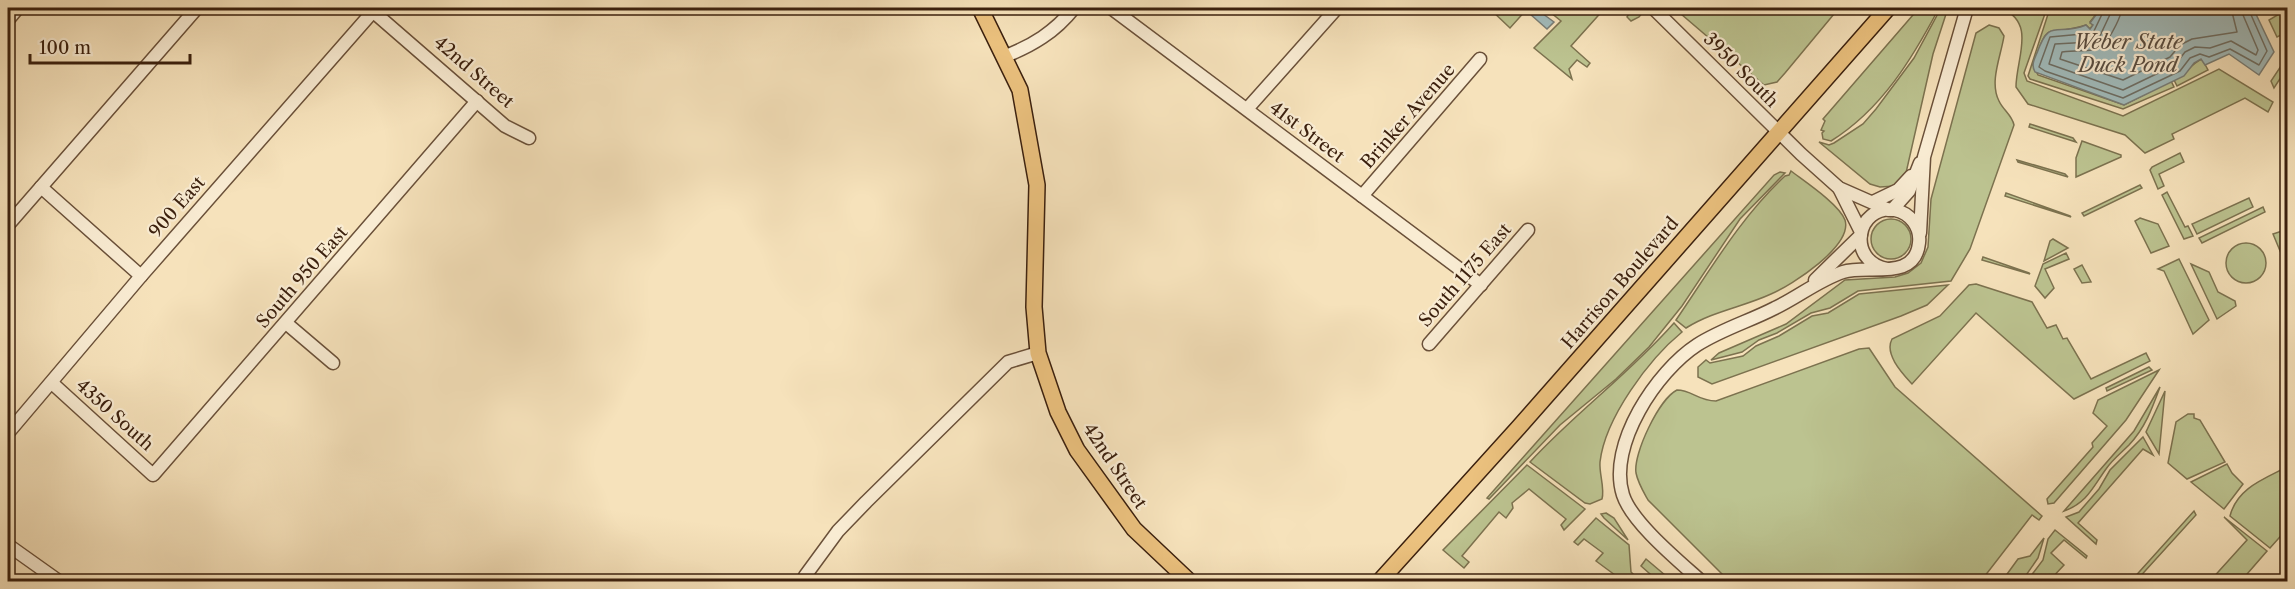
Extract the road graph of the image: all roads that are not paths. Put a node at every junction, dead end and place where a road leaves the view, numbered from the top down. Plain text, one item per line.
1 (18, 8) edge
2 (197, 8) edge
3 (980, 8) edge
4 (1074, 8) edge
5 (1111, 8) edge
6 (1653, 8) edge
7 (1888, 8) edge
8 (1967, 8) edge
9 (372, 9) edge
10 (1330, 10) edge
11 (8, 20) edge
12 (1004, 57) junction
13 (1480, 59) dead end
14 (477, 101) junction
15 (1247, 109) junction
16 (1778, 132) junction
17 (529, 138) dead end
18 (1922, 161) junction
19 (41, 187) junction
20 (1839, 188) junction
21 (1362, 196) junction
22 (1873, 202) junction
23 (1891, 210) junction
24 (8, 225) edge
25 (1528, 230) dead end
26 (1861, 233) junction
27 (1920, 238) junction
28 (1887, 269) junction
29 (141, 276) junction
30 (1481, 285) junction
31 (1797, 295) junction
32 (286, 323) junction
33 (1429, 344) dead end
34 (1038, 353) junction
35 (333, 363) dead end
36 (52, 383) junction
37 (8, 434) edge
38 (153, 475) joint
39 (8, 545) edge
40 (805, 576) dead end
41 (60, 582) edge
42 (1190, 582) edge
43 (1379, 582) edge
44 (1702, 582) edge

1 - 11 street
2 - 19 street
3 - 12 main road, 42nd Street
4 - 12 street
5 - 15 street, 41st Street
6 - 16 street, 3950 South
7 - 16 main road, Harrison Boulevard
8 - 18 street
9 - 14 street, 42nd Street
9 - 29 street, 900 East
10 - 15 street
12 - 34 main road, 42nd Street
13 - 21 street, Brinker Avenue
14 - 17 street, 42nd Street
14 - 32 street, South 950 East
15 - 21 street, 41st Street
16 - 20 street, 3950 South
16 - 43 main road, Harrison Boulevard
18 - 22 street
18 - 23 street
18 - 27 street
19 - 24 street
19 - 29 street
20 - 22 street
20 - 26 street
21 - 30 street, 41st Street
22 - 23 street
23 - 26 street
23 - 27 street
25 - 30 street, South 1175 East
26 - 28 street
26 - 31 street
27 - 28 street
28 - 31 street
29 - 36 street, 900 East
30 - 33 street, South 1175 East
31 - 44 street
32 - 35 street
32 - 38 street, South 950 East
34 - 40 street
34 - 42 main road, 42nd Street
36 - 37 street, 900 East
36 - 38 street, 4350 South
39 - 41 street

